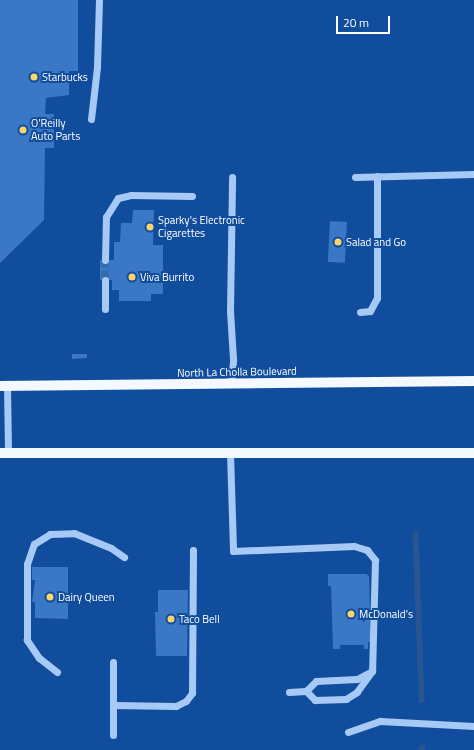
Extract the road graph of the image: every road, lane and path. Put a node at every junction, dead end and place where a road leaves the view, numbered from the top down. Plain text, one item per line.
1 (99, 0) edge
2 (91, 119) dead end
3 (474, 174) edge
4 (377, 176) junction
5 (232, 177) dead end
6 (355, 177) dead end
7 (192, 196) dead end
8 (105, 260) tunnel mouth
9 (105, 280) tunnel mouth
10 (105, 309) dead end
11 (360, 312) dead end
12 (474, 381) edge
13 (231, 384) junction
14 (4, 386) edge
15 (4, 453) edge
16 (230, 453) junction
17 (474, 453) edge
18 (193, 550) dead end
19 (124, 557) dead end
20 (114, 662) dead end
21 (372, 671) junction
22 (57, 672) dead end
23 (306, 691) junction
24 (289, 692) dead end
25 (114, 705) junction
26 (474, 726) edge
27 (348, 732) dead end
28 (113, 735) dead end

1 - 2 lane
3 - 4 lane
4 - 6 lane
4 - 11 lane
5 - 13 lane
7 - 8 lane
9 - 10 lane
12 - 13 main road, North La Cholla Boulevard
13 - 14 main road, North La Cholla Boulevard
14 - 15 lane
15 - 16 main road
16 - 17 main road
16 - 21 lane
18 - 25 lane
19 - 22 lane
20 - 25 lane
21 - 23 lane
21 - 23 lane
23 - 24 lane
25 - 28 lane
26 - 27 lane

